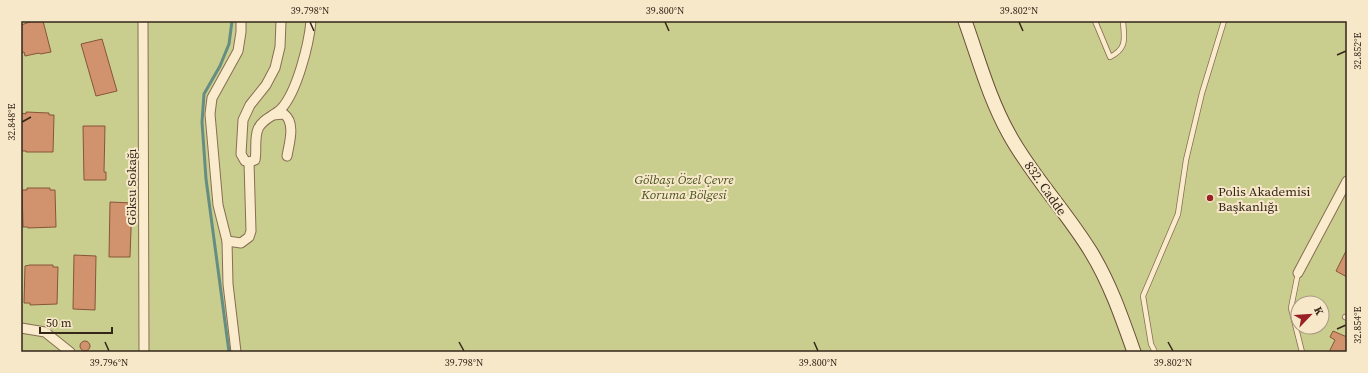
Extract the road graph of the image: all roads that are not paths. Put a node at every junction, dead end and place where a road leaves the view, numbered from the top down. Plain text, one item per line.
1 (143, 21) edge
2 (240, 21) edge
3 (281, 21) edge
4 (312, 21) edge
5 (965, 21) edge
6 (1095, 21) edge
7 (1124, 21) edge
8 (1224, 21) edge
9 (273, 115) junction
10 (287, 156) dead end
11 (249, 162) junction
12 (1347, 181) edge
13 (227, 241) junction
14 (1298, 273) joint
15 (21, 328) edge
16 (70, 352) edge
17 (144, 352) edge
18 (236, 352) edge
19 (1134, 352) edge
20 (1155, 352) edge
21 (1302, 352) edge

1 - 17 street, Göksu Sokağı
2 - 13 street
3 - 11 street
4 - 9 street
5 - 19 street, 832. Cadde
6 - 7 lane
8 - 20 lane
9 - 10 street
9 - 11 street
11 - 13 street
12 - 14 street
13 - 18 street
14 - 21 lane
15 - 16 street

